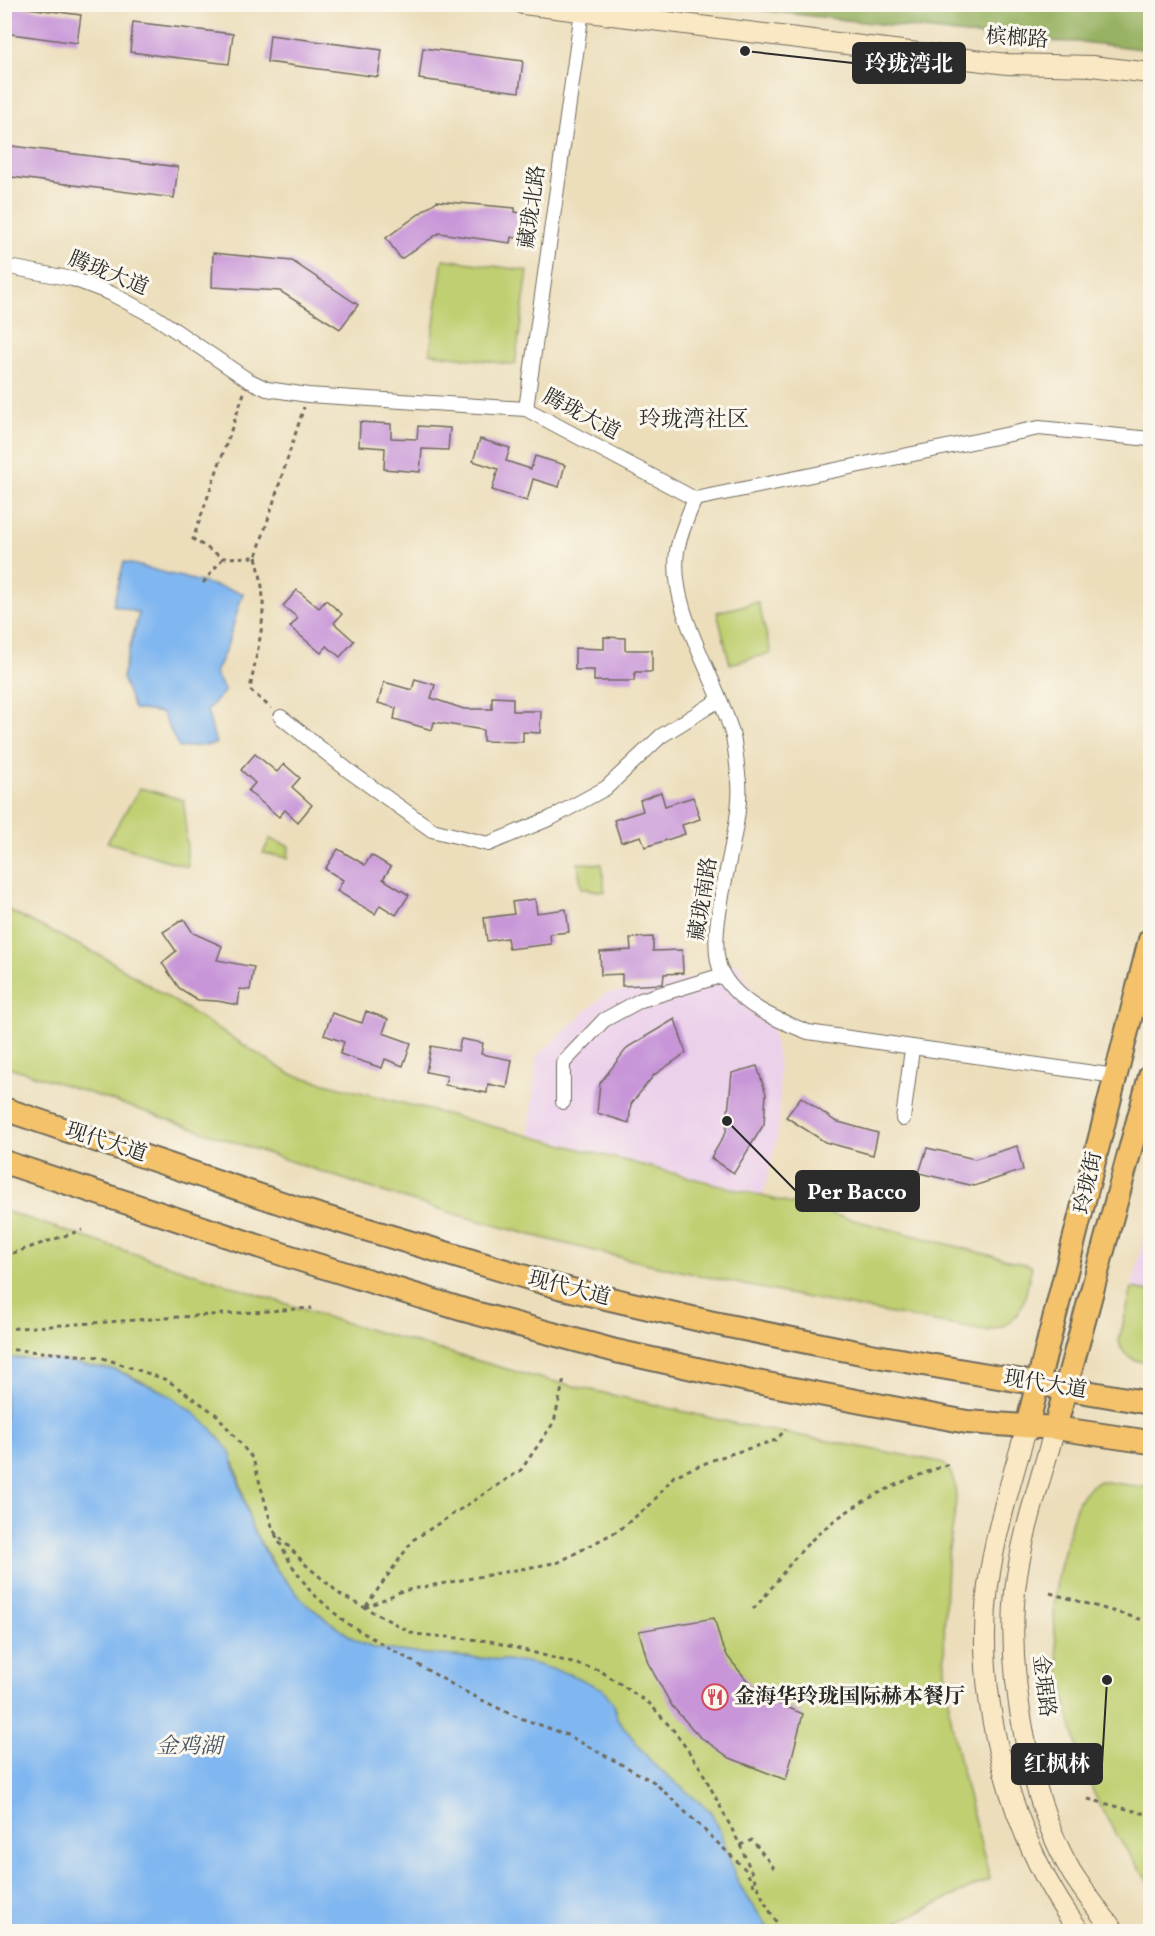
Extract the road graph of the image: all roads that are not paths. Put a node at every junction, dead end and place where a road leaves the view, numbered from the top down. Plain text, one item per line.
1 (523, 4) edge
2 (582, 11) junction
3 (1150, 73) edge
4 (4, 266) edge
5 (526, 409) junction
6 (1150, 439) edge
7 (695, 499) junction
8 (719, 700) junction
9 (281, 717) road end
10 (1150, 940) edge
11 (723, 975) junction
12 (912, 1049) junction
13 (1115, 1076) junction
14 (1150, 1076) edge
15 (563, 1101) dead end
16 (4, 1109) edge
17 (903, 1119) dead end
18 (4, 1162) edge
19 (1039, 1384) junction
20 (1067, 1388) junction
21 (1150, 1403) edge
22 (1027, 1426) junction
23 (1055, 1428) junction
24 (1150, 1442) edge
25 (1080, 1932) edge
26 (1115, 1932) edge

1 - 2 main road, 槟榔路
2 - 3 main road, 槟榔路
2 - 5 street, 藏珑北路
4 - 5 street, 腾珑大道
5 - 7 street, 腾珑大道
6 - 7 street
7 - 8 street, 藏珑南路
8 - 9 street
8 - 11 street, 藏珑南路
10 - 13 main road, 玲珑街
11 - 12 street, 藏珑南路
11 - 15 street
12 - 13 street, 藏珑南路
12 - 17 street
13 - 19 main road, 玲珑街
14 - 20 main road, 玲珑街
16 - 19 main road, 现代大道
18 - 22 main road, 现代大道
19 - 20 main road, 现代大道
19 - 22 main road, 玲珑街
20 - 21 main road, 现代大道
20 - 23 main road, 玲珑街
22 - 23 main road, 现代大道
22 - 25 main road
23 - 24 main road, 现代大道
23 - 26 main road, 金琚路

